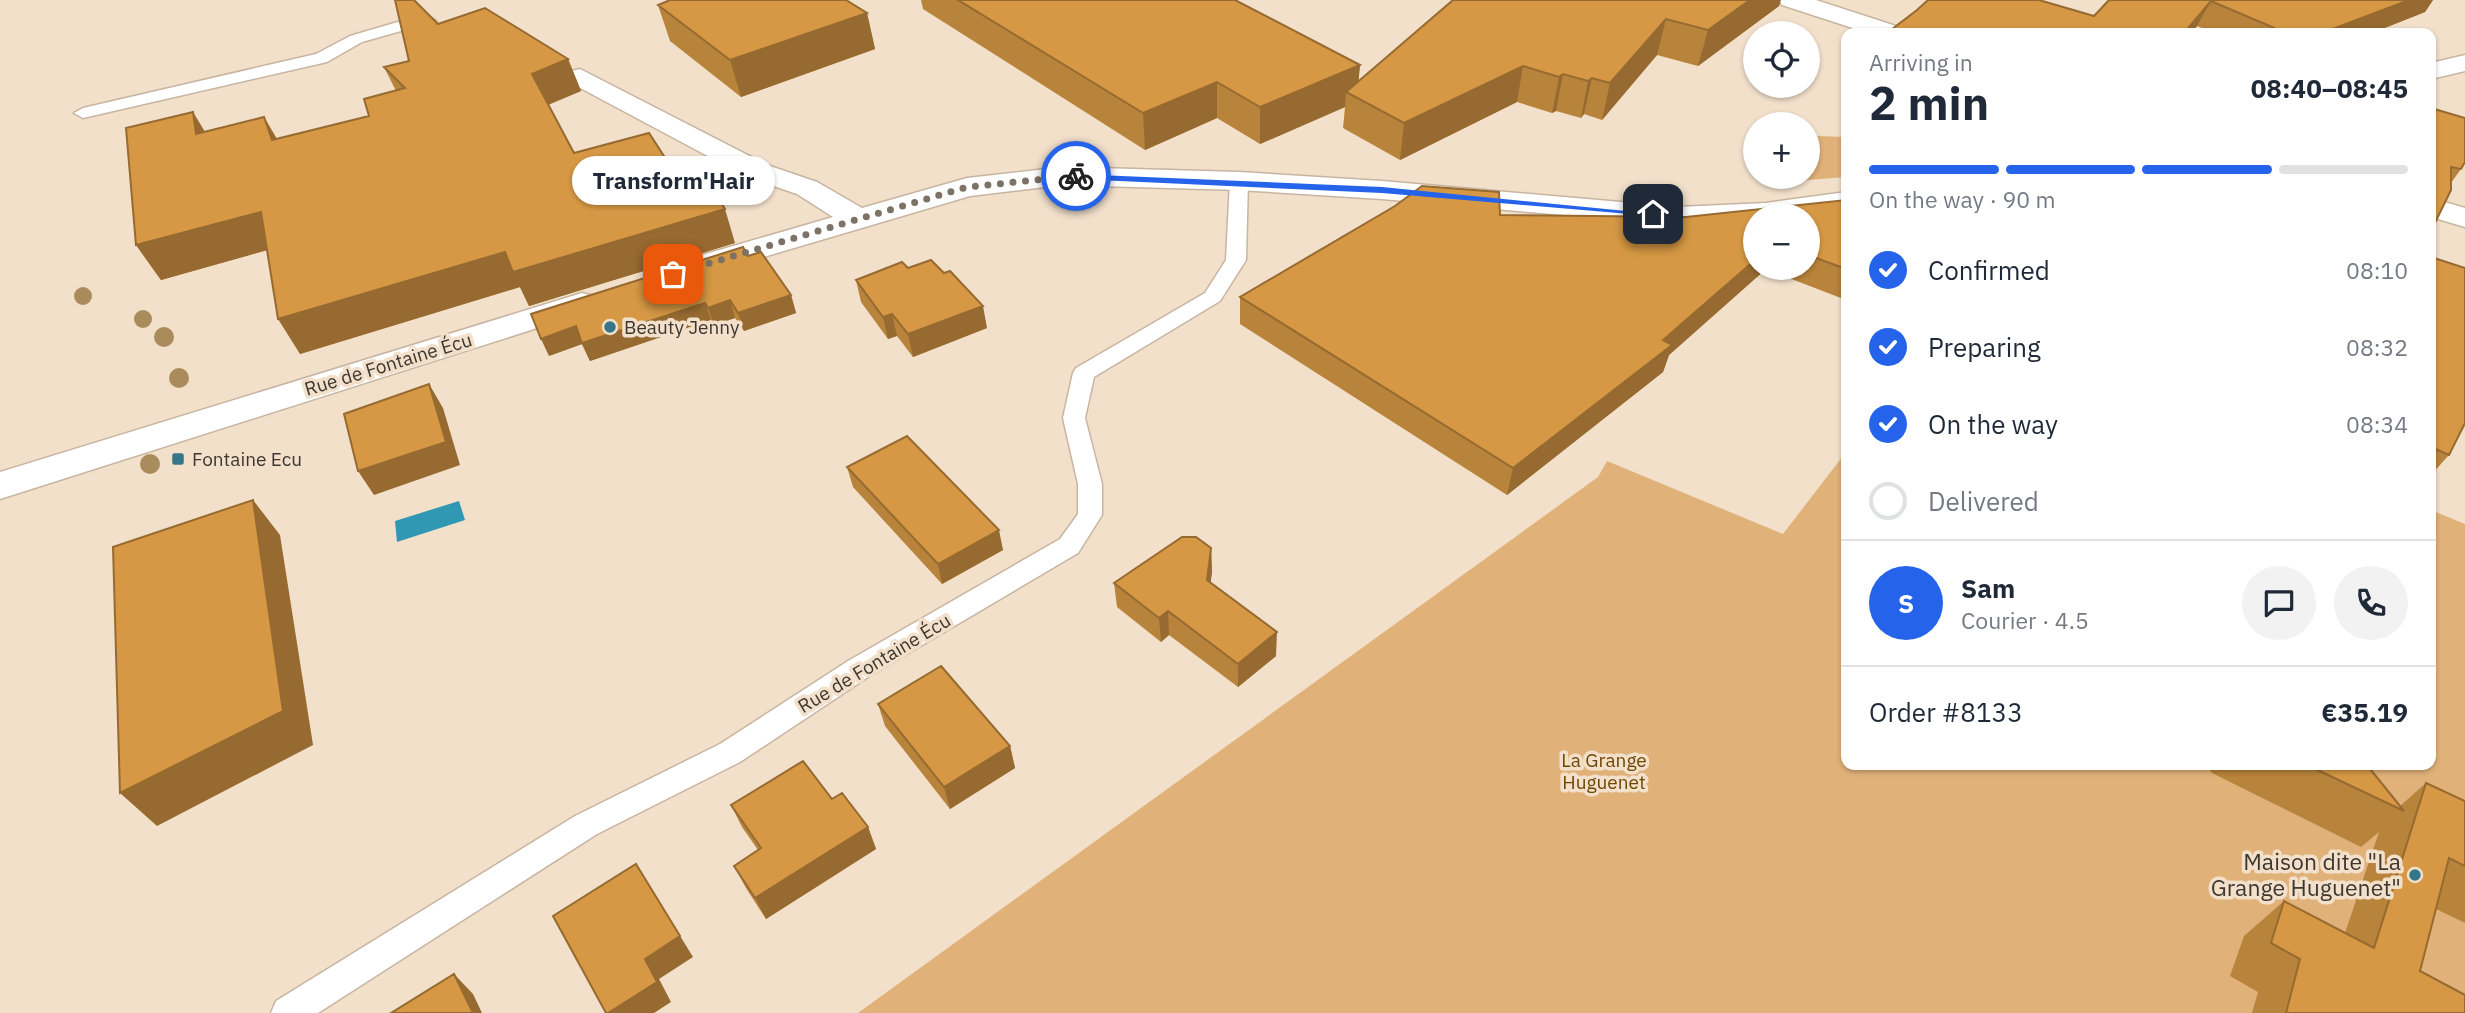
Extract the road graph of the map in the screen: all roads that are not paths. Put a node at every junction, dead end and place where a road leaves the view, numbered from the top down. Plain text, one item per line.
1 (1791, 0) edge
2 (1878, 28) edge
3 (447, 33) edge
4 (2465, 63) edge
5 (2436, 70) edge
6 (575, 73) dead end
7 (83, 113) dead end
8 (1239, 181) junction
9 (1841, 202) edge
10 (2436, 209) edge
11 (856, 218) junction
12 (2465, 218) edge
13 (673, 274) edge
14 (608, 295) edge
15 (0, 486) edge
16 (288, 1013) edge

1 - 2 street
3 - 7 lane
4 - 5 street
6 - 11 street
8 - 9 street
8 - 11 street
8 - 16 lane, Rue de Fontaine Écu
10 - 12 street
11 - 13 street
14 - 15 street, Rue de Fontaine Écu

